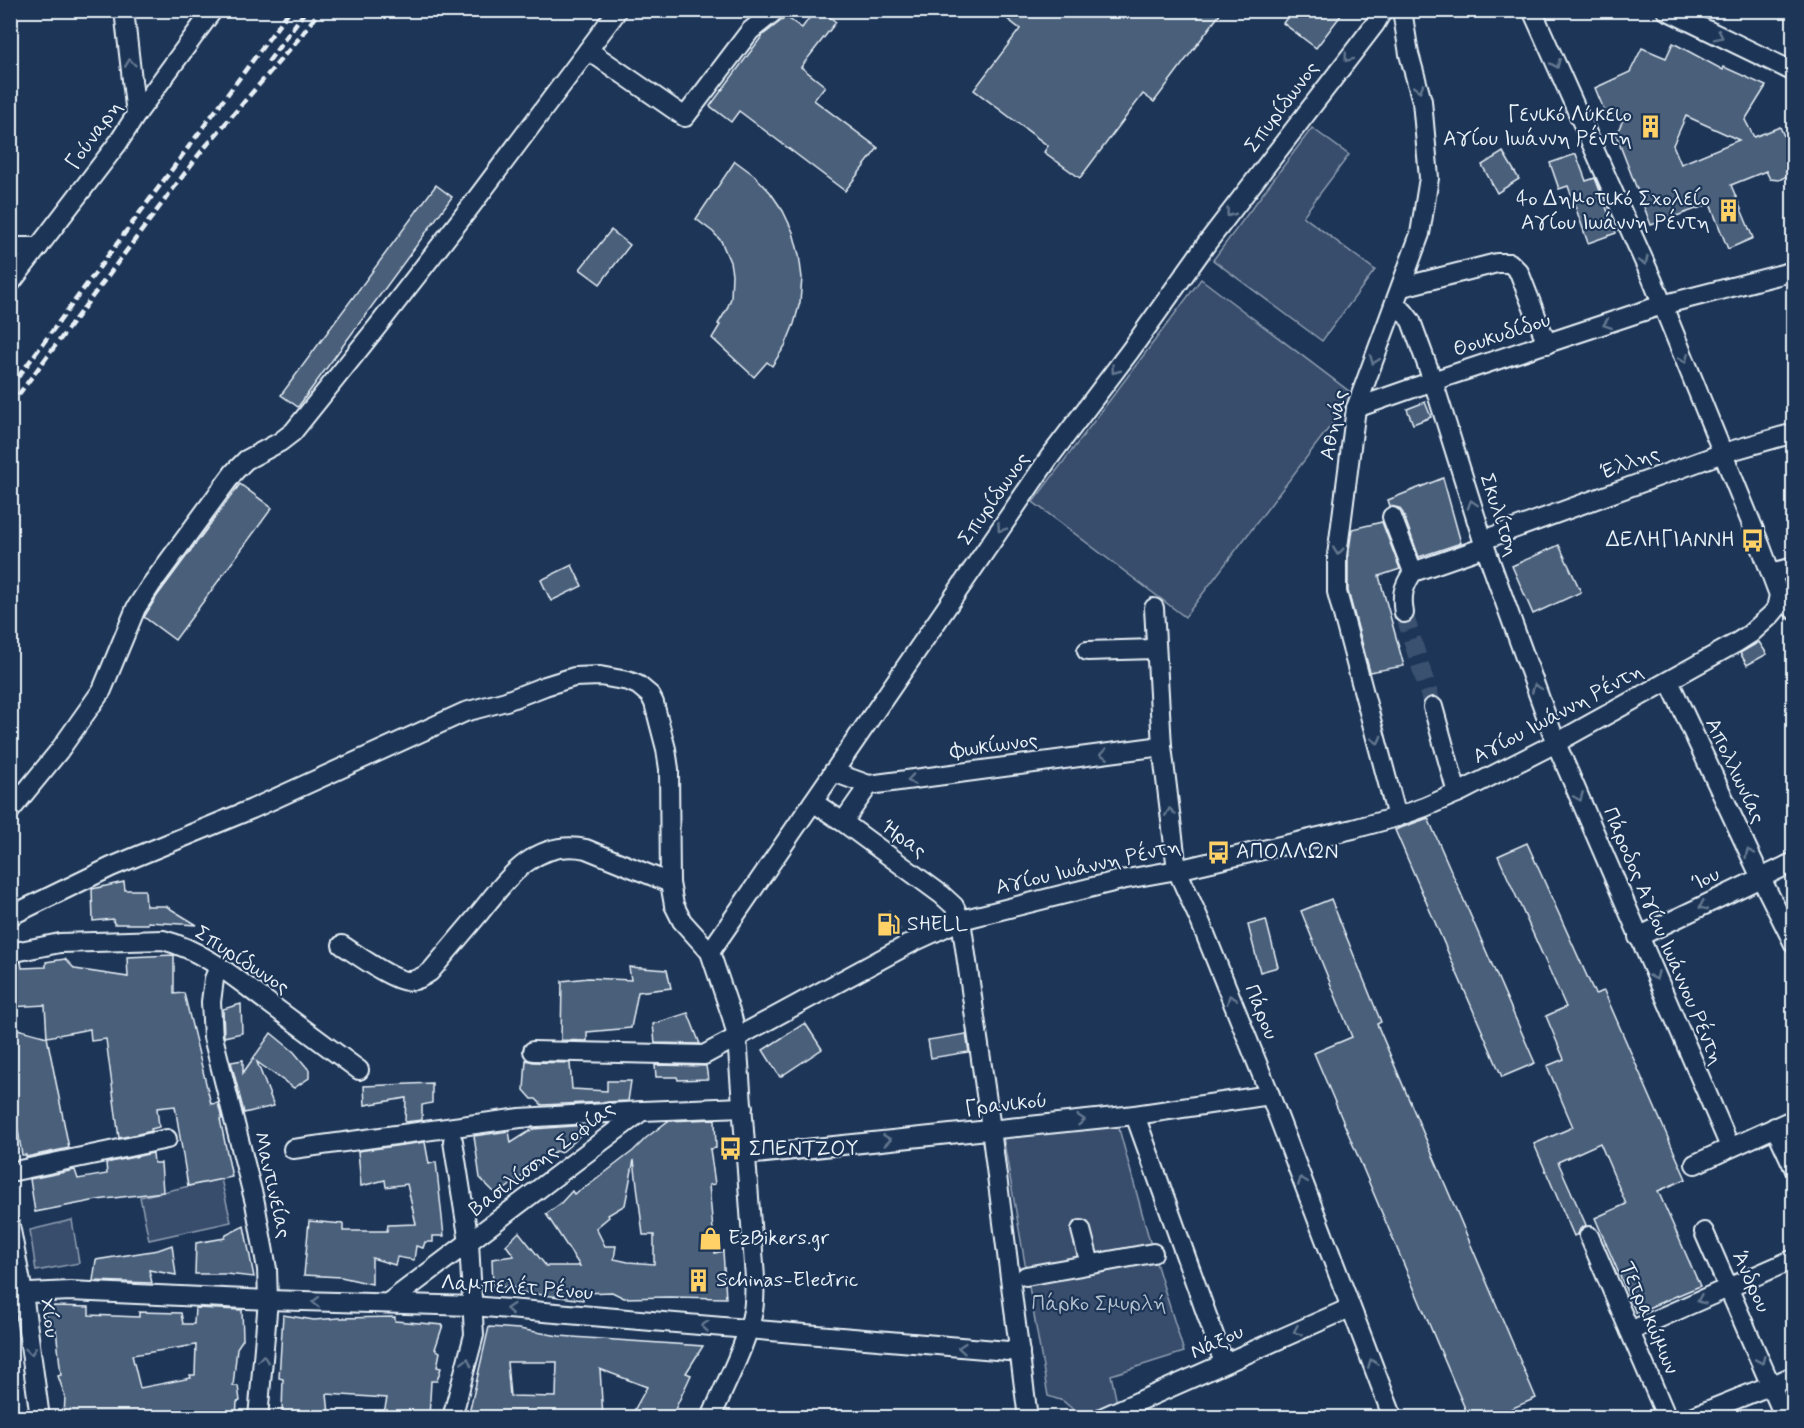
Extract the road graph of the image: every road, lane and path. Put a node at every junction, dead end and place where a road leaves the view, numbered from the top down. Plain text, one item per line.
1 (124, 10) edge
2 (213, 10) edge
3 (776, 10) edge
4 (1383, 10) edge
5 (1402, 10) edge
6 (1532, 10) edge
7 (1666, 10) edge
8 (615, 14) dead end
9 (588, 50) junction
10 (1794, 72) edge
11 (136, 115) junction
12 (10, 247) edge
13 (39, 247) junction
14 (1794, 271) edge
15 (10, 284) edge
16 (1402, 287) junction
17 (1662, 305) junction
18 (1395, 306) junction
19 (1547, 344) junction
20 (1433, 381) junction
21 (1356, 408) junction
22 (1794, 433) edge
23 (1723, 453) junction
24 (1392, 517) dead end
25 (1484, 544) junction
26 (1794, 567) edge
27 (1413, 572) junction
28 (1771, 573) junction
29 (1779, 595) junction
30 (1154, 608) dead end
31 (1794, 610) edge
32 (1404, 613) tunnel mouth
33 (1155, 649) junction
34 (1087, 651) dead end
35 (1669, 681) junction
36 (1433, 707) tunnel mouth
37 (1556, 743) junction
38 (1162, 746) junction
39 (833, 772) junction
40 (869, 785) junction
41 (1457, 793) junction
42 (813, 801) junction
43 (10, 811) edge
44 (1397, 817) junction
45 (843, 822) junction
46 (1794, 862) edge
47 (1178, 870) junction
48 (1761, 878) junction
49 (670, 883) junction
50 (10, 916) edge
51 (961, 920) junction
52 (1638, 937) junction
53 (1794, 944) edge
54 (342, 945) dead end
55 (710, 952) junction
56 (10, 953) edge
57 (219, 967) junction
58 (737, 1037) junction
59 (532, 1052) dead end
60 (359, 1070) dead end
61 (1269, 1095) junction
62 (743, 1107) junction
63 (642, 1111) junction
64 (1135, 1115) junction
65 (1794, 1119) edge
66 (1775, 1127) junction
67 (991, 1129) junction
68 (168, 1139) dead end
69 (453, 1141) dead end
70 (1730, 1147) junction
71 (293, 1149) dead end
72 (746, 1155) junction
73 (1695, 1164) dead end
74 (1794, 1168) edge
75 (10, 1172) edge
76 (10, 1225) edge
77 (1081, 1230) dead end
78 (1704, 1232) dead end
79 (1589, 1236) dead end
80 (469, 1242) junction
81 (1153, 1253) dead end
82 (1794, 1259) edge
83 (1090, 1264) junction
84 (1026, 1276) dead end
85 (1729, 1287) junction
86 (17, 1294) edge
87 (268, 1300) junction
88 (388, 1304) junction
89 (473, 1306) junction
90 (1350, 1308) junction
91 (748, 1330) junction
92 (1630, 1331) junction
93 (1020, 1352) junction
94 (1224, 1363) junction
95 (1794, 1376) edge
96 (1772, 1385) junction
97 (40, 1418) edge
98 (258, 1418) edge
99 (452, 1418) edge
100 (711, 1418) edge
101 (1028, 1418) edge
102 (1101, 1418) edge
103 (1393, 1418) edge
104 (1667, 1418) edge
105 (1689, 1418) edge
106 (1785, 1418) edge

11 -> 1 street
2 - 11 street, Γούναρη
3 - 9 street
4 -> 39 street, Σπυρίδωνος
5 -> 16 street, Αθηνάς
6 -> 17 street
7 -> 10 street
8 - 9 street
9 - 43 street
11 - 13 street, Γούναρη
12 - 13 street
13 - 15 street, Γούναρη
14 - 17 street, Θουκυδίδου
16 - 18 street, Αθηνάς
16 - 19 street
17 -> 19 street, Θουκυδίδου
17 -> 23 street
18 - 20 street, Σκυλίτση
18 -> 21 street, Αθηνάς
19 - 20 street, Θουκυδίδου
20 - 21 street, Θουκυδίδου
25 -> 20 street, Σκυλίτση
21 -> 44 street, Αθηνάς
22 - 23 street, Έλλης
23 - 25 street, Έλλης
23 - 28 street
24 - 27 street
25 - 27 street, Έλλης
37 -> 25 street, Σκυλίτση
26 - 28 street
27 - 32 street
28 - 29 street
29 - 31 street
29 - 35 street, Αγίου Ιωάννη Ρέντη
30 - 33 street, Πάρου
33 - 34 street
33 - 38 street, Πάρου
35 - 37 street, Αγίου Ιωάννη Ρέντη
48 -> 35 street, Απολλωνίας
36 - 41 street
37 - 41 street, Αγίου Ιωάννη Ρέντη
37 -> 52 street, Πάροδος Αγίου Ιωάννου Ρέντη
38 -> 40 street, Φωκίωνος
47 -> 38 street, Πάρου
39 - 40 street, Φωκίωνος
39 - 42 street, Σπυρίδωνος
40 - 45 street
41 - 44 street, Αγίου Ιωάννη Ρέντη
42 - 45 street, Ήρας
42 - 55 street, Σπυρίδωνος
44 - 47 street, Αγίου Ιωάννη Ρέντη
45 - 51 street, Ήρας
46 - 48 street, Ίου
47 - 51 street, Αγίου Ιωάννη Ρέντη
61 -> 47 street, Πάρου
48 -> 52 street, Ίου
48 - 53 street, Απολλωνίας
49 - 50 street
49 - 54 street
49 - 55 street
51 - 58 street, Αγίου Ιωάννη Ρέντη
51 - 67 street
52 -> 70 street, Πάροδος Αγίου Ιωάννου Ρέντη
55 - 58 street
56 - 57 street, Σπυρίδωνος
57 - 60 street, Σπυρίδωνος
57 - 87 street, Μαντινείας
58 - 59 street, Αγίου Ιωάννη Ρέντη
58 - 62 street
61 - 64 street, Γρανικού
90 -> 61 street, Πάρου
62 - 63 street, Βασιλίσσης Σοφίας
62 - 72 street
63 - 71 street
63 - 80 street, Βασιλίσσης Σοφίας
67 -> 64 street, Γρανικού
64 - 94 street
65 - 66 street
66 - 70 street
66 - 74 street
72 -> 67 street, Γρανικού
67 - 93 street
68 - 75 street
69 - 80 street
70 - 73 street
72 - 91 street
76 - 86 street, Χίου
77 - 83 street
78 - 85 street, Άνδρου
79 - 92 street, Τετρακώμων
80 - 88 street, Βασιλίσσης Σοφίας
80 - 89 street
81 - 83 street
82 - 85 street
83 - 84 street
85 -> 92 street
85 -> 96 street, Άνδρου
86 - 87 street, Λαμπελέτ Ρένου
86 -> 97 street, Χίου
88 -> 87 street, Λαμπελέτ Ρένου
98 -> 87 street, Μαντινείας
88 - 89 street, Λαμπελέτ Ρένου
91 -> 89 street, Λαμπελέτ Ρένου
99 -> 89 street
90 -> 94 street, Νάξου
103 -> 90 street, Πάρου
93 -> 91 street, Λαμπελέτ Ρένου
91 - 100 street
92 - 104 street, Τετρακώμων
93 - 101 street
94 - 102 street, Νάξου
95 - 96 street
96 - 105 street
96 - 106 street, Άνδρου

